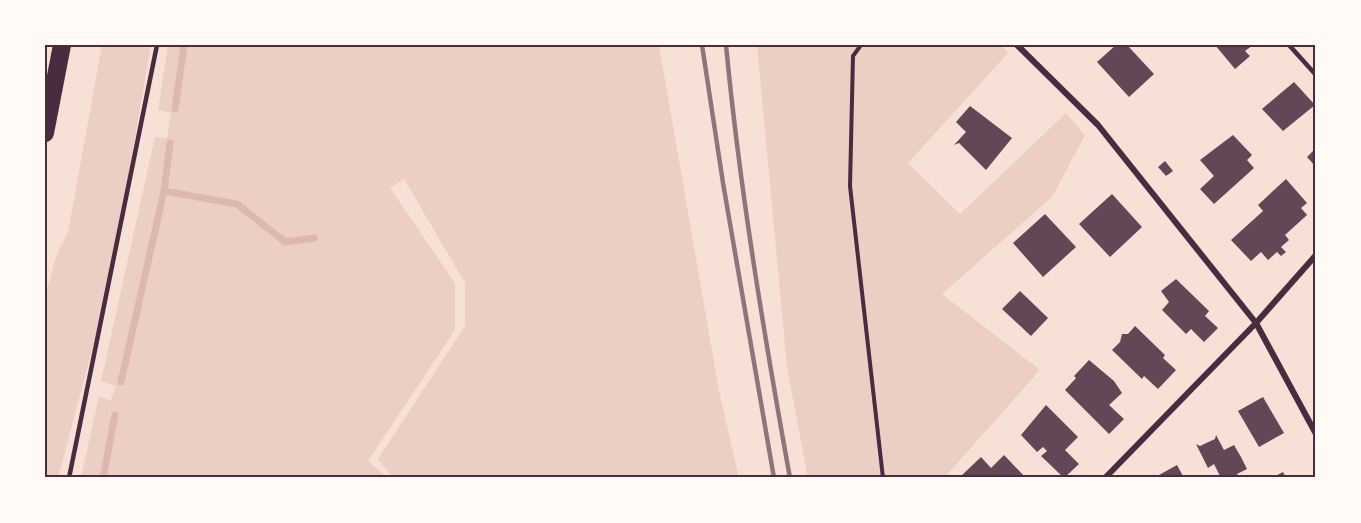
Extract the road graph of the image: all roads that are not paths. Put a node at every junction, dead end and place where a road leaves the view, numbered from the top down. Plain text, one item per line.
1 (62, 45) edge
2 (157, 45) edge
3 (1017, 45) edge
4 (1289, 45) edge
5 (1316, 75) edge
6 (45, 133) edge
7 (1316, 255) edge
8 (1256, 323) junction
9 (1316, 434) edge
10 (69, 478) edge
11 (1105, 478) edge

1 - 6 highway
2 - 10 lane
3 - 8 street
4 - 5 lane
7 - 8 street
8 - 9 street
8 - 11 street

